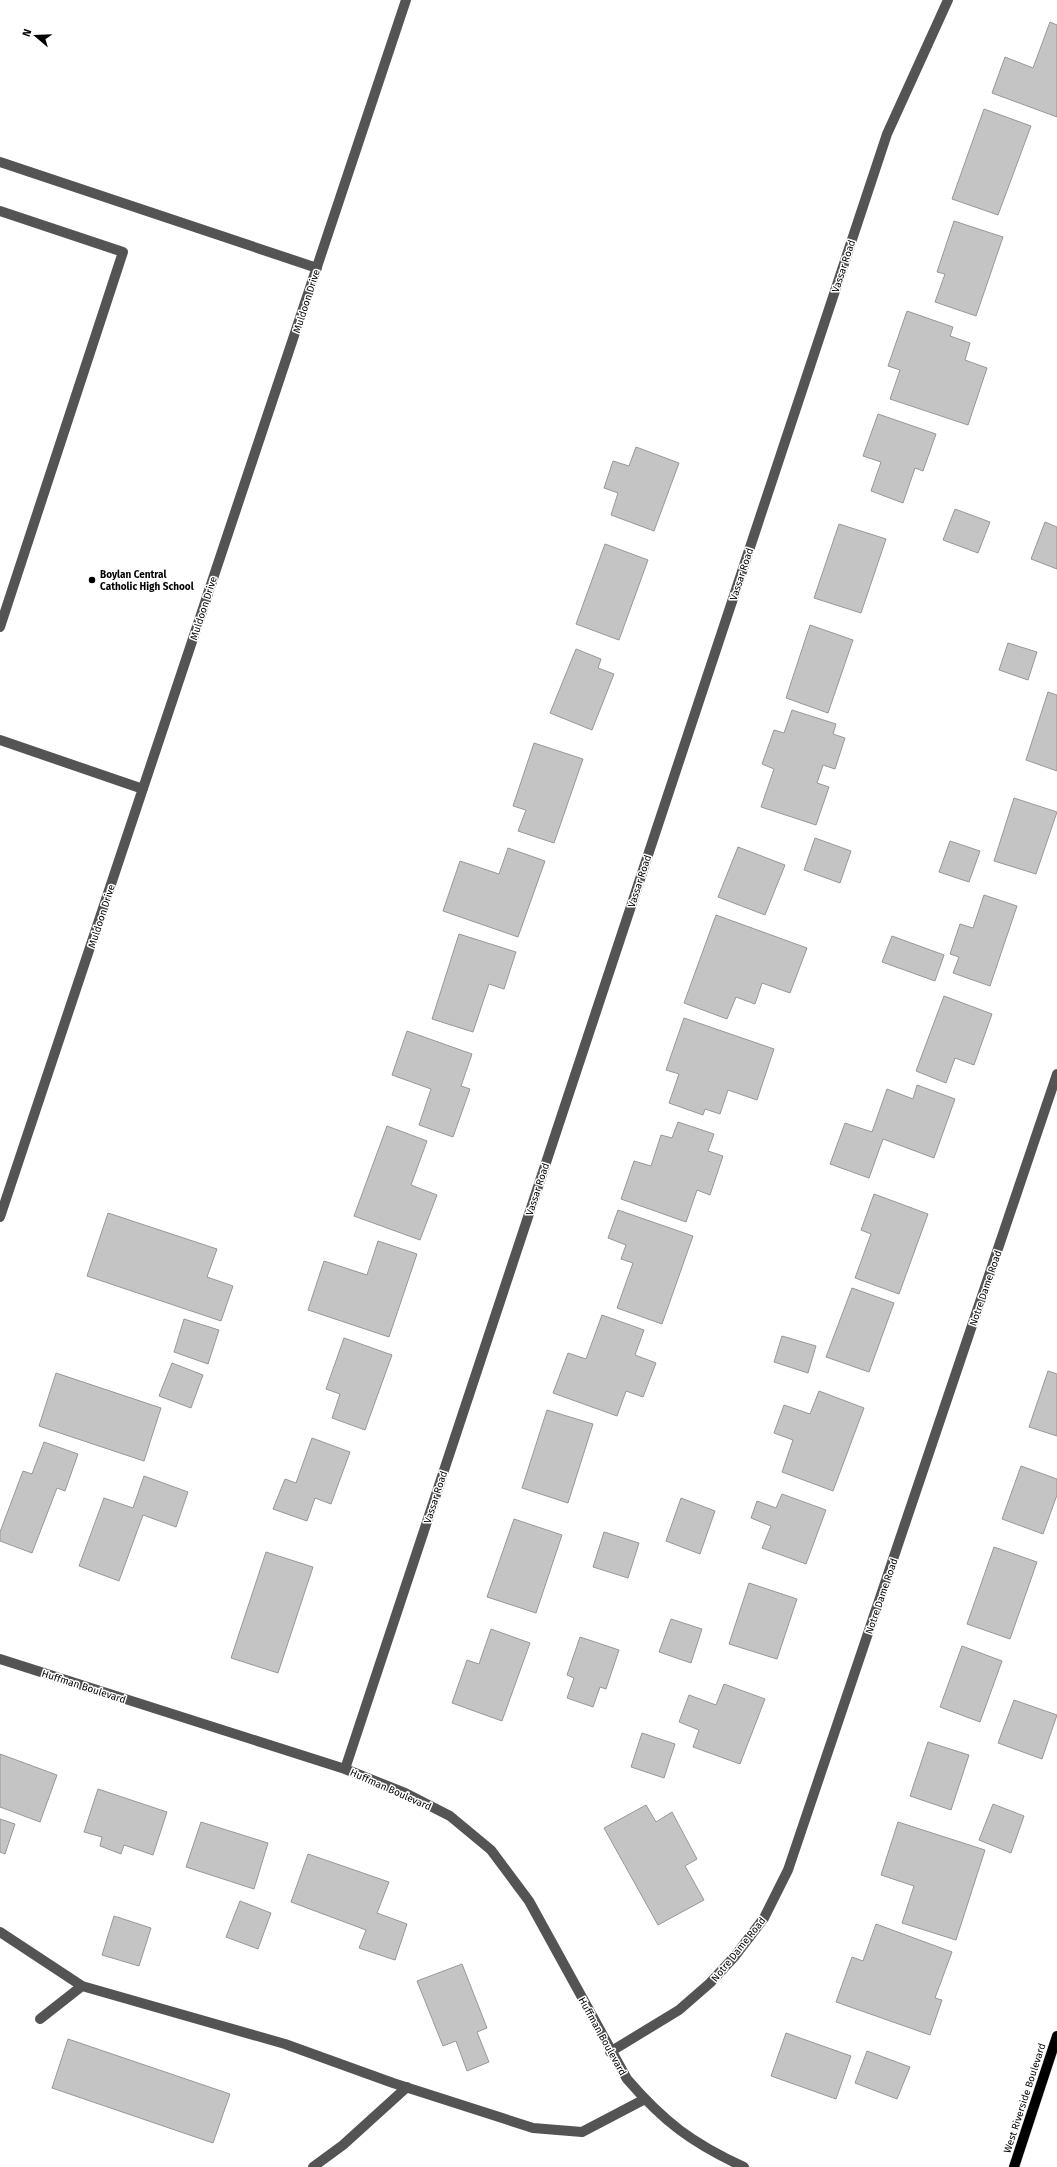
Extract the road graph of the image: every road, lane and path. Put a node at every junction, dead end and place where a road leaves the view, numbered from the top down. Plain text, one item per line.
1 (406, 0) edge
2 (948, 0) edge
3 (0, 162) edge
4 (0, 211) edge
5 (316, 268) junction
6 (0, 627) edge
7 (0, 740) edge
8 (143, 789) junction
9 (1057, 1074) edge
10 (0, 1217) edge
11 (0, 1659) edge
12 (345, 1769) junction
13 (0, 1932) edge
14 (82, 1986) junction
15 (40, 2019) dead end
16 (1057, 2036) edge
17 (610, 2052) junction
18 (407, 2087) junction
19 (645, 2100) junction
20 (313, 2167) edge
21 (744, 2167) edge
22 (1014, 2167) edge

1 - 5 street, Muldoon Drive
2 - 12 street, Vassar Road
3 - 5 street
4 - 6 street
5 - 8 street, Muldoon Drive
7 - 8 street
8 - 10 street, Muldoon Drive
9 - 17 street, Notre Dame Road
11 - 12 street, Huffman Boulevard
12 - 17 street, Huffman Boulevard
13 - 14 street
14 - 15 street
14 - 18 street
16 - 22 main road, West Riverside Boulevard
17 - 19 street, Huffman Boulevard
18 - 19 street
18 - 20 street
19 - 21 street, Huffman Boulevard

